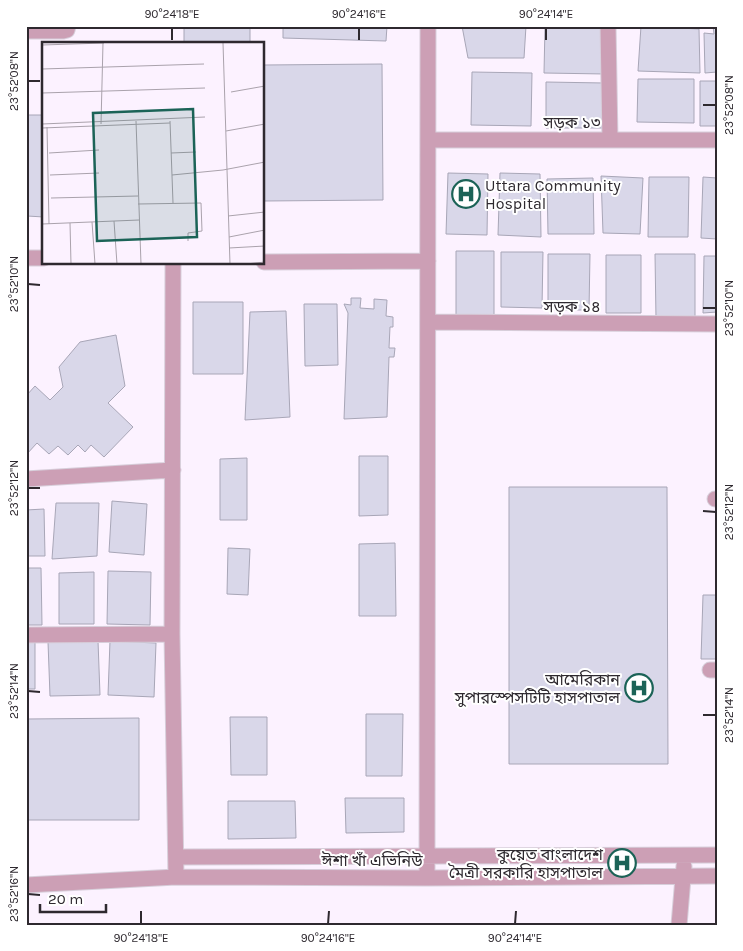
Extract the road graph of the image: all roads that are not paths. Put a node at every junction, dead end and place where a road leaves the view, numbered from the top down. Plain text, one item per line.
1 (68, 26) edge
2 (428, 26) edge
3 (608, 26) edge
4 (26, 31) edge
5 (428, 140) junction
6 (610, 140) junction
7 (717, 140) edge
8 (26, 258) edge
9 (42, 258) edge
10 (428, 261) junction
11 (265, 262) edge
12 (173, 265) edge
13 (428, 322) junction
14 (717, 324) edge
15 (173, 470) junction
16 (26, 479) edge
17 (172, 634) junction
18 (26, 635) edge
19 (685, 855) junction
20 (717, 855) edge
21 (427, 856) junction
22 (176, 857) junction
23 (176, 876) junction
24 (683, 876) junction
25 (717, 876) edge
26 (427, 878) junction
27 (26, 885) edge
28 (679, 925) edge

1 - 4 street
2 - 5 street
3 - 6 street
5 - 6 street, সড়ক ১৩
5 - 10 street
6 - 7 street, সড়ক ১৩
8 - 9 street
10 - 11 street
10 - 13 street
12 - 15 street
13 - 14 street, সড়ক ১৪
13 - 21 street
15 - 16 street
15 - 17 street
17 - 18 street
17 - 22 street
19 - 20 street
19 - 21 street
19 - 24 street
21 - 22 street
21 - 26 street
22 - 23 street
23 - 26 street, ঈশা খাঁ এভিনিউ
23 - 27 street, ঈশা খাঁ এভিনিউ
24 - 25 street, ঈশা খাঁ এভিনিউ
24 - 26 street, ঈশা খাঁ এভিনিউ
24 - 28 street

